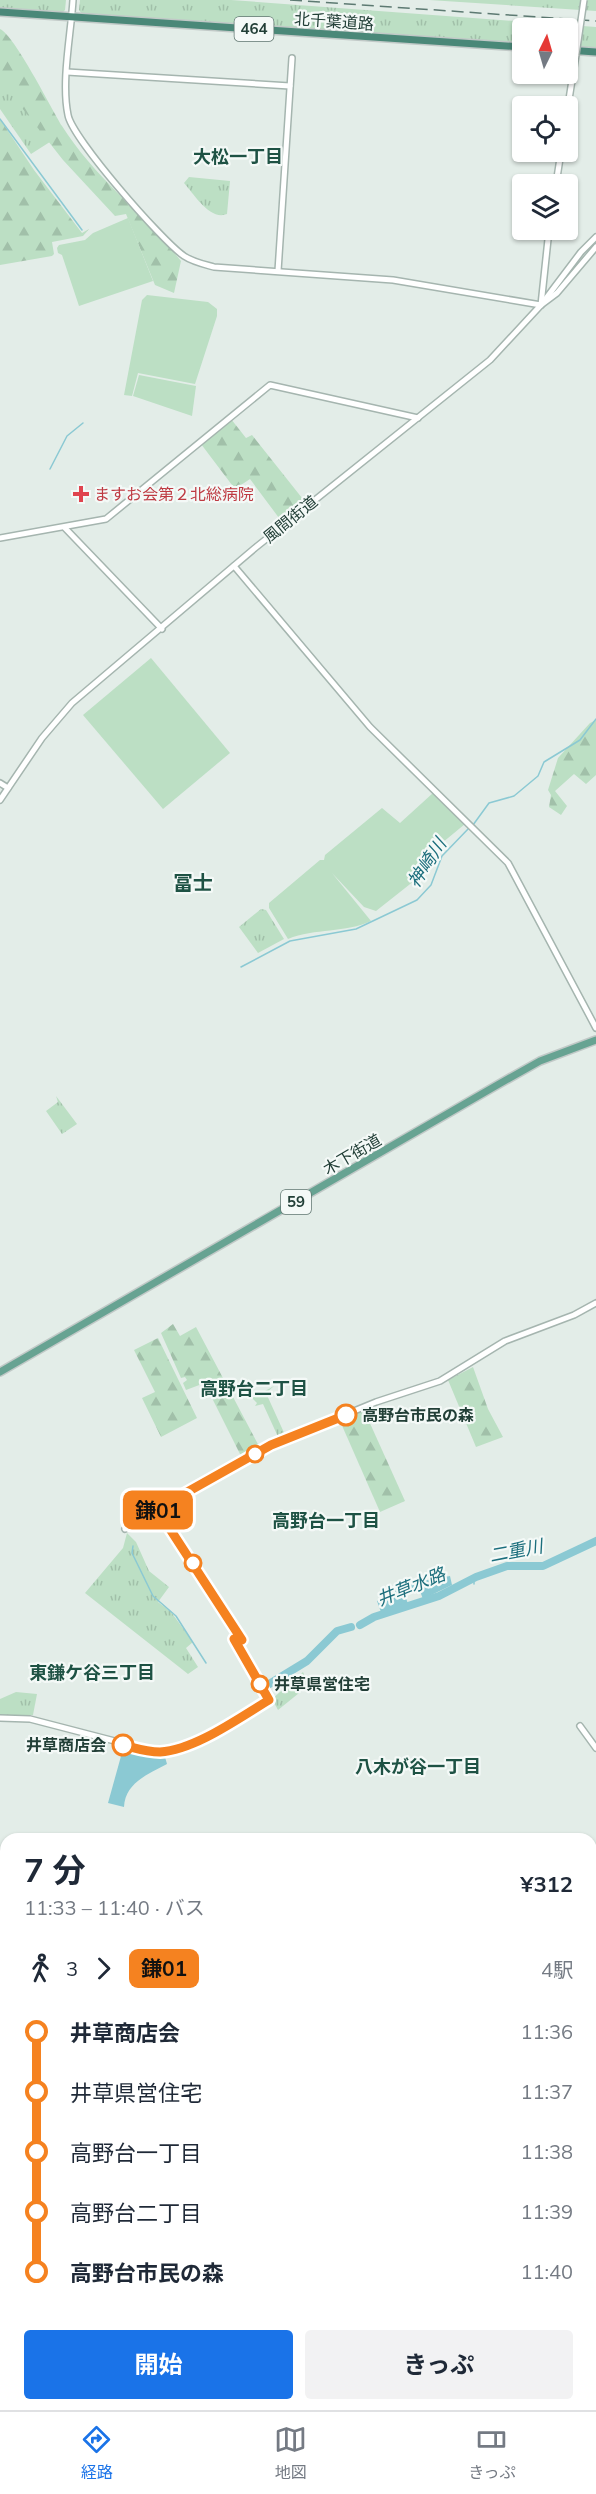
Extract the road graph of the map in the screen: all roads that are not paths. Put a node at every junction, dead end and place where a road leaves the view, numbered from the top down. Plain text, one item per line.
1 (73, 0) edge
2 (584, 0) edge
3 (0, 12) edge
4 (72, 14) junction
5 (512, 46) edge
6 (578, 51) edge
7 (596, 52) edge
8 (292, 58) dead end
9 (68, 72) junction
10 (290, 87) junction
11 (570, 96) edge
12 (596, 237) edge
13 (548, 240) edge
14 (596, 248) edge
15 (278, 271) junction
16 (541, 305) junction
17 (418, 418) junction
18 (64, 528) junction
19 (0, 538) edge
20 (234, 566) junction
21 (162, 629) junction
22 (0, 783) edge
23 (8, 788) junction
24 (0, 800) edge
25 (596, 1028) edge
26 (596, 1040) edge
27 (596, 1303) edge
28 (0, 1372) edge
29 (157, 1509) junction
30 (125, 1529) dead end
31 (242, 1640) dead end
32 (269, 1700) dead end
33 (0, 1719) edge
34 (580, 1725) dead end
35 (596, 1748) edge

1 - 4 street
2 - 11 street, bridge
3 - 4 highway, 北千葉道路 / 464
4 - 5 highway, 北千葉道路 / 464
4 - 9 street
6 - 7 highway
8 - 10 street
9 - 10 street
9 - 15 street
10 - 15 street
12 - 16 street
13 - 16 street
14 - 16 street
15 - 16 street
16 - 17 street, 風間街道
17 - 18 street
17 - 20 street, 風間街道
18 - 19 street
18 - 21 street
20 - 21 street, 風間街道
20 - 25 street
21 - 23 street, 風間街道
22 - 23 street
23 - 24 street, 風間街道
26 - 28 main road, 木下街道 / 59
27 - 29 street
29 - 30 street
29 - 31 street
32 - 33 street
34 - 35 street

